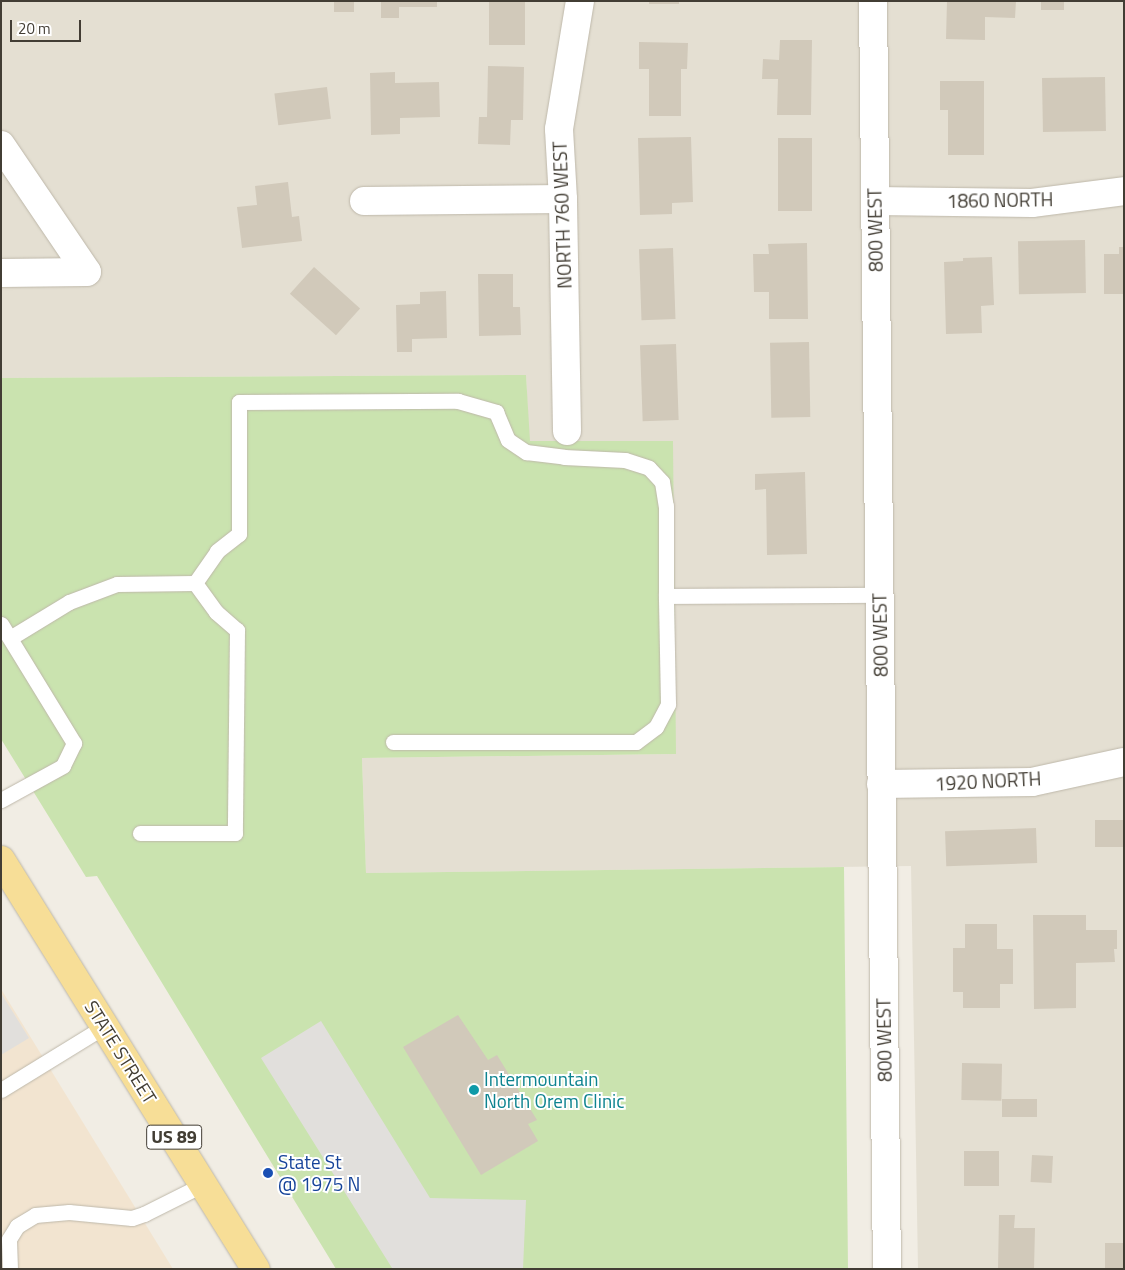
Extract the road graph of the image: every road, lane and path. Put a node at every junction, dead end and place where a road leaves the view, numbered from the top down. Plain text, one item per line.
1 (580, 1) edge
2 (873, 1) edge
3 (1, 145) edge
4 (1124, 191) edge
5 (563, 199) junction
6 (364, 201) dead end
7 (875, 201) junction
8 (1, 273) edge
9 (567, 431) dead end
10 (195, 583) junction
11 (879, 595) junction
12 (666, 596) junction
13 (1, 624) edge
14 (10, 638) junction
15 (393, 742) dead end
16 (1124, 762) edge
17 (881, 784) junction
18 (1, 800) edge
19 (140, 833) dead end
20 (1, 860) edge
21 (105, 1026) junction
22 (1, 1090) edge
23 (204, 1184) junction
24 (10, 1269) edge
25 (256, 1269) edge
26 (887, 1269) edge

1 - 5 street, NORTH 760 WEST
2 - 7 street, 800 WEST
3 - 8 street
4 - 7 street, 1860 NORTH
5 - 6 street
5 - 9 street, NORTH 760 WEST
7 - 11 street, 800 WEST
10 - 12 lane
10 - 14 lane
10 - 19 lane
11 - 12 lane
11 - 17 street, 800 WEST
12 - 15 lane
13 - 14 lane
14 - 18 lane
16 - 17 street, 1920 NORTH
17 - 26 street, 800 WEST
20 - 21 main road, STATE STREET / US 89
21 - 22 lane
21 - 23 main road, STATE STREET / US 89
23 - 24 lane
23 - 25 main road, STATE STREET / US 89

